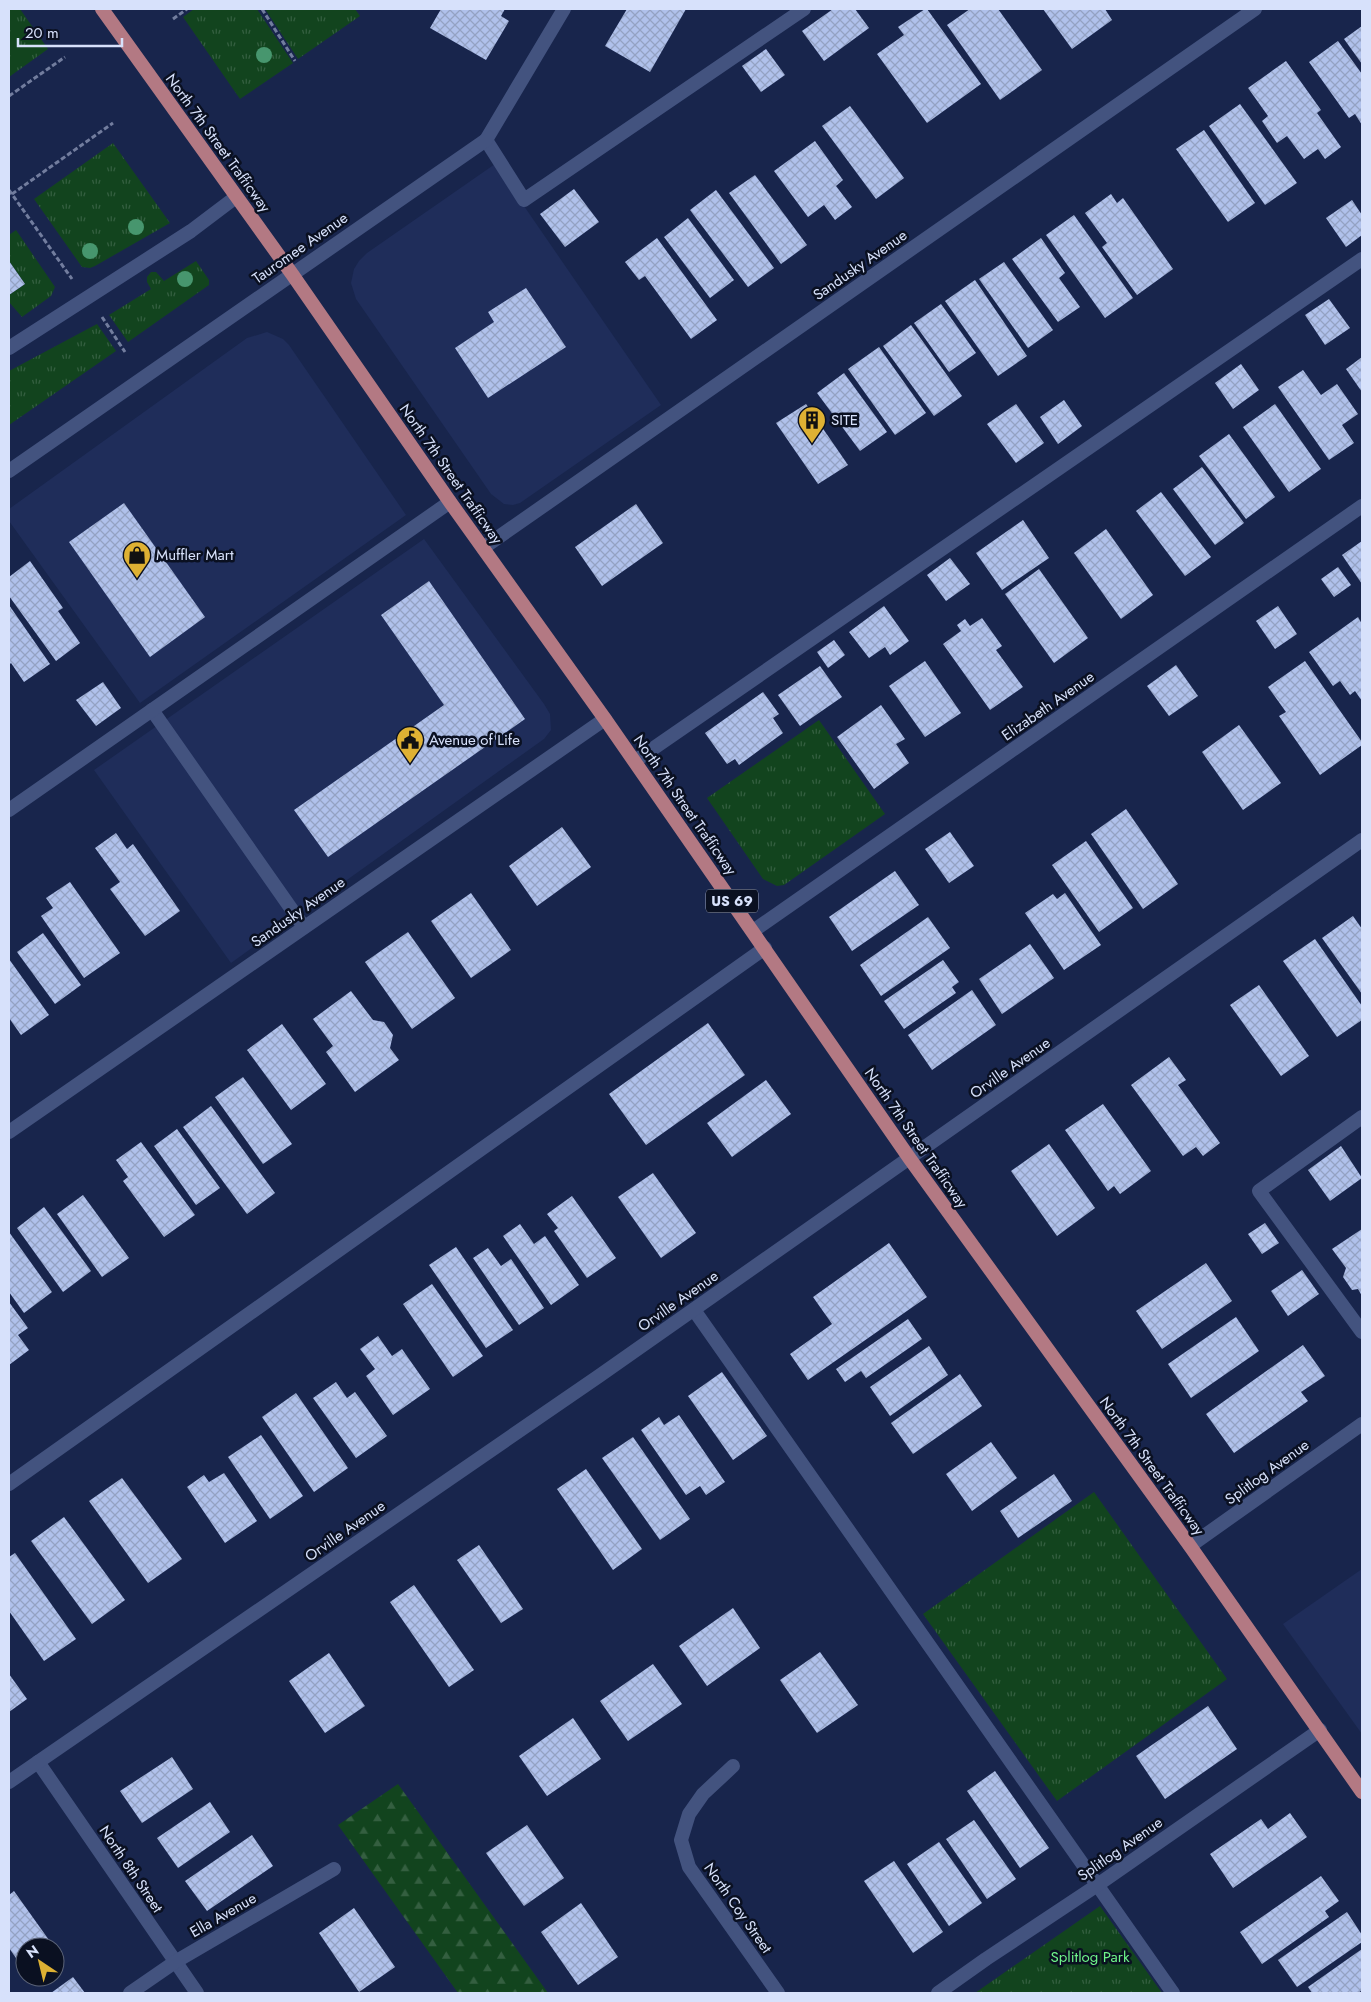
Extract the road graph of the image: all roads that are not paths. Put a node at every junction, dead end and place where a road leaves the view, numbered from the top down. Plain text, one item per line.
1 (102, 9) edge
2 (564, 9) edge
3 (804, 9) edge
4 (1255, 9) edge
5 (486, 140) junction
6 (236, 197) junction
7 (1362, 259) edge
8 (292, 274) junction
9 (9, 348) edge
10 (9, 471) edge
11 (450, 502) junction
12 (1362, 506) edge
13 (483, 548) junction
14 (152, 710) junction
15 (605, 719) junction
16 (635, 761) junction
17 (9, 810) edge
18 (1362, 840) edge
19 (304, 927) junction
20 (753, 931) junction
21 (764, 948) junction
22 (1362, 1117) edge
23 (9, 1132) edge
24 (910, 1159) junction
25 (694, 1310) junction
26 (1362, 1332) edge
27 (1362, 1424) edge
28 (9, 1484) edge
29 (1190, 1546) junction
30 (1320, 1730) junction
31 (38, 1762) junction
32 (733, 1766) dead end
33 (9, 1782) edge
34 (1362, 1792) edge
35 (334, 1869) dead end
36 (1096, 1886) junction
37 (174, 1962) junction
38 (130, 1993) edge
39 (197, 1993) edge
40 (778, 1993) edge
41 (938, 1993) edge
42 (1173, 1993) edge

1 - 6 main road, North 7th Street Trafficway / US 69
2 - 5 street, Tauromee Avenue
3 - 5 street
4 - 13 street, Sandusky Avenue
5 - 8 street, Tauromee Avenue
6 - 8 main road, North 7th Street Trafficway / US 69
6 - 9 street
7 - 16 street
8 - 10 street, Tauromee Avenue
8 - 11 main road, North 7th Street Trafficway / US 69
11 - 13 main road, North 7th Street Trafficway / US 69
11 - 14 street
12 - 20 street, Elizabeth Avenue
13 - 15 main road, North 7th Street Trafficway / US 69
14 - 17 street
14 - 19 street
15 - 16 main road, North 7th Street Trafficway / US 69
15 - 19 street, Sandusky Avenue
16 - 20 main road, North 7th Street Trafficway / US 69
18 - 24 street, Orville Avenue
19 - 23 street, Sandusky Avenue
20 - 21 main road, North 7th Street Trafficway / US 69
21 - 24 main road, North 7th Street Trafficway / US 69
21 - 28 street
22 - 26 street
24 - 25 street, Orville Avenue
24 - 29 main road, North 7th Street Trafficway / US 69
25 - 31 street, Orville Avenue
25 - 36 street
27 - 29 street, Splitlog Avenue
29 - 30 main road, North 7th Street Trafficway / US 69
30 - 34 main road, North 7th Street Trafficway / US 69
30 - 36 street, Splitlog Avenue
31 - 33 street, Orville Avenue
31 - 37 street, North 8th Street
32 - 40 street, North Coy Street
35 - 37 street, Ella Avenue
36 - 41 street, Splitlog Avenue
36 - 42 street
37 - 38 street, Ella Avenue
37 - 39 street, North 8th Street

